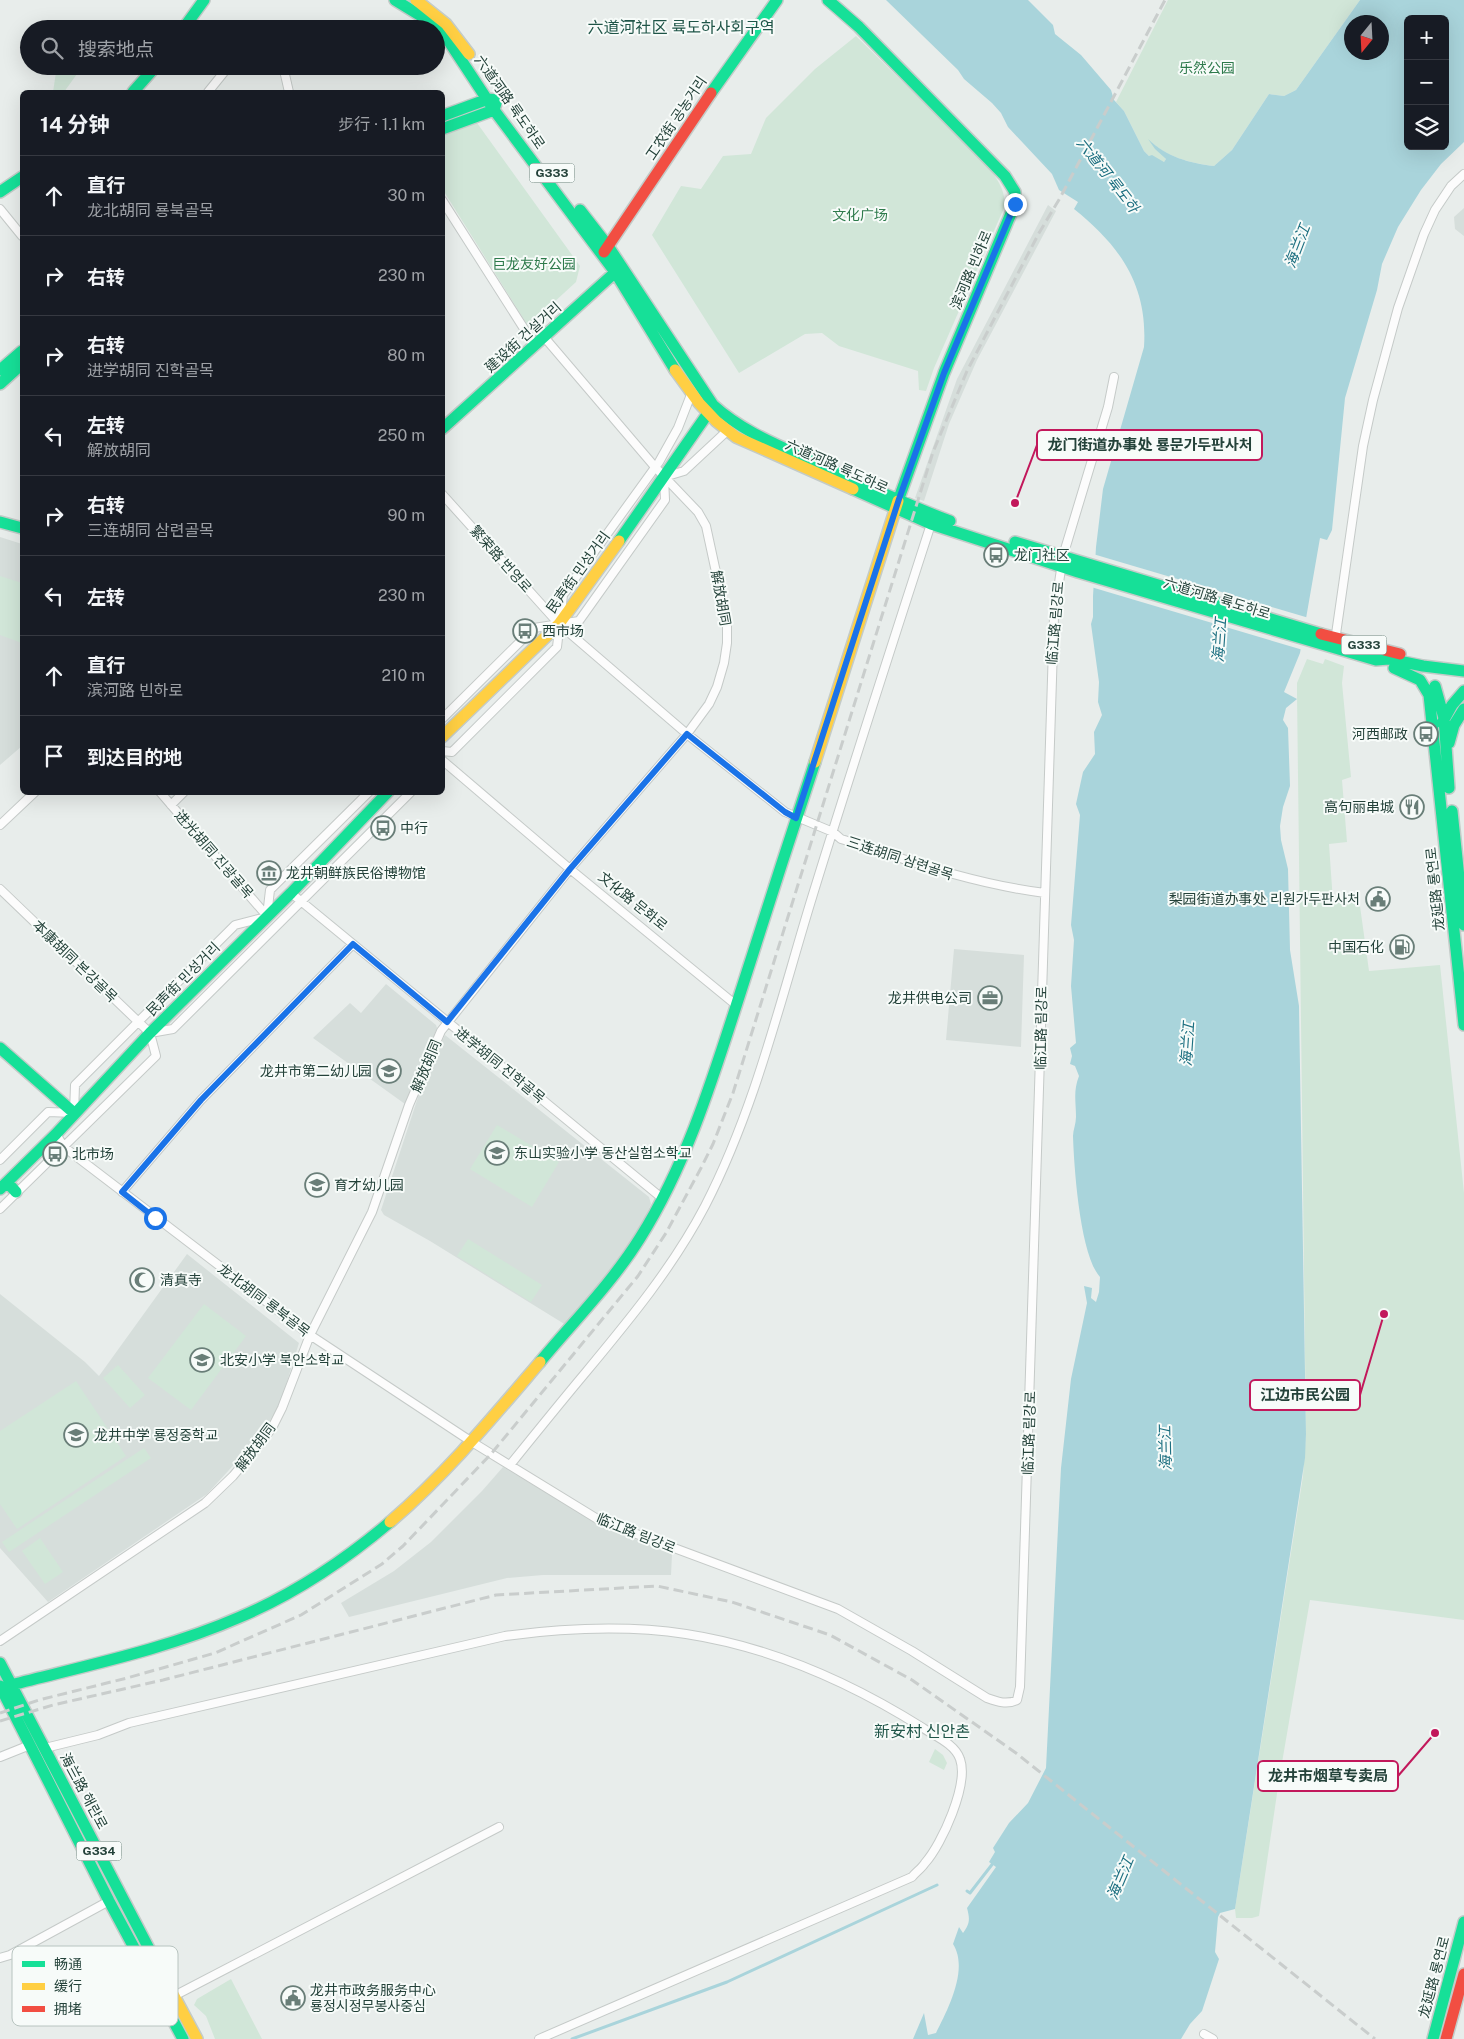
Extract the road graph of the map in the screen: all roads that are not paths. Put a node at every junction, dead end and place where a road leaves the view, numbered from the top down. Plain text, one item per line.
1 (204, 0) edge
2 (395, 0) edge
3 (416, 0) edge
4 (777, 0) edge
5 (828, 0) edge
6 (190, 20) edge
7 (427, 20) edge
8 (444, 20) edge
9 (445, 21) edge
10 (445, 36) edge
11 (149, 75) edge
12 (221, 75) edge
13 (285, 75) edge
14 (137, 90) edge
15 (210, 90) edge
16 (289, 90) edge
17 (493, 103) junction
18 (445, 115) edge
19 (445, 128) edge
20 (1464, 174) edge
21 (20, 178) edge
22 (0, 192) edge
23 (445, 205) edge
24 (0, 210) edge
25 (20, 234) edge
26 (605, 250) junction
27 (619, 269) junction
28 (544, 338) junction
29 (535, 346) junction
30 (20, 353) edge
31 (20, 366) edge
32 (0, 370) edge
33 (1114, 377) dead end
34 (0, 384) edge
35 (692, 392) junction
36 (711, 409) junction
37 (445, 426) edge
38 (727, 431) junction
39 (655, 467) junction
40 (664, 477) junction
41 (445, 497) edge
42 (898, 504) junction
43 (0, 522) edge
44 (931, 524) junction
45 (20, 527) edge
46 (1062, 561) junction
47 (559, 624) junction
48 (1334, 643) junction
49 (1406, 655) junction
50 (1376, 660) junction
51 (1464, 663) edge
52 (1423, 666) junction
53 (1464, 671) edge
54 (1464, 691) edge
55 (1464, 709) edge
56 (445, 716) edge
57 (1444, 718) junction
58 (445, 734) edge
59 (687, 734) junction
60 (1442, 750) junction
61 (445, 751) edge
62 (445, 763) edge
63 (33, 795) edge
64 (163, 795) edge
65 (181, 795) edge
66 (366, 795) edge
67 (385, 795) edge
68 (408, 795) edge
69 (171, 804) junction
70 (796, 818) junction
71 (0, 825) edge
72 (833, 832) junction
73 (570, 869) junction
74 (0, 889) edge
75 (291, 893) junction
76 (1045, 893) junction
77 (301, 902) junction
78 (268, 916) junction
79 (1464, 925) edge
80 (353, 944) junction
81 (736, 1005) junction
82 (139, 1022) junction
83 (447, 1022) junction
84 (1464, 1025) edge
85 (150, 1033) junction
86 (0, 1048) edge
87 (74, 1113) junction
88 (56, 1134) junction
89 (64, 1148) junction
90 (0, 1160) edge
91 (4, 1186) edge
92 (16, 1192) junction
93 (122, 1192) junction
94 (663, 1198) junction
95 (0, 1209) edge
96 (310, 1335) junction
97 (472, 1442) junction
98 (510, 1466) junction
99 (0, 1641) edge
100 (0, 1663) edge
101 (5, 1686) edge
102 (30, 1745) junction
103 (46, 1748) junction
104 (0, 1757) edge
105 (499, 1827) dead end
106 (109, 1901) junction
107 (1464, 1922) edge
108 (26, 1946) edge
109 (133, 1946) edge
110 (148, 1946) edge
111 (12, 1954) edge
112 (0, 1958) edge
113 (1464, 1974) edge
114 (178, 1994) edge
115 (178, 2003) edge
116 (176, 2026) edge
117 (1204, 2034) dead end
118 (183, 2039) edge
119 (197, 2039) edge
120 (539, 2039) edge
121 (1213, 2039) edge
122 (1433, 2039) edge
123 (1446, 2039) edge

1 - 6 main road
2 - 7 main road, 六道河路 륙도하로 / G333
3 - 8 main road, 六道河路 륙도하로 / G333
4 - 26 main road, 工农街 공농거리
5 - 42 main road, 滨河路 빈하로
9 - 17 main road, 六道河路 륙도하로 / G333
10 - 17 main road, 六道河路 륙도하로 / G333
11 - 14 main road
12 - 15 street
13 - 16 street
17 - 18 main road
17 - 19 main road
17 - 26 main road, 六道河路 륙도하로 / G333
20 - 48 street
21 - 22 main road
23 - 29 street
24 - 25 street
26 - 27 main road, 六道河路 륙도하로 / G333
27 - 28 main road, 建设街 건설거리
27 - 35 main road, 六道河路 륙도하로 / G333
27 - 36 main road, 六道河路 륙도하로 / G333
28 - 29 main road, 建设街 건설거리
28 - 39 street, 解放胡同
29 - 37 main road, 建设街 건설거리
30 - 32 main road
31 - 34 main road
33 - 46 street, 临江路 림강로
35 - 36 main road, 六道河路 륙도하로 / G333
35 - 39 street
36 - 38 main road, 六道河路 륙도하로 / G333
36 - 40 main road, 民声街 민성거리
36 - 42 main road, 六道河路 륙도하로 / G333
38 - 40 street
38 - 42 main road, 六道河路 륙도하로 / G333
39 - 40 street, 解放胡同
39 - 47 street
40 - 47 main road, 民声街 민성거리
40 - 59 street, 解放胡同
41 - 47 street, 繁荣路 번영로
42 - 44 main road, 六道河路 륙도하로 / G333
42 - 46 main road, 六道河路 륙도하로 / G333
42 - 70 main road, 滨河路 빈하로
43 - 45 main road
44 - 46 main road, 六道河路 륙도하로 / G333
44 - 72 street
46 - 48 main road, 六道河路 륙도하로 / G333
46 - 76 street, 临江路 림강로
47 - 56 street
47 - 58 main road, 民声街 민성거리
47 - 59 street, 三连胡同 삼련골목
47 - 61 street
48 - 49 main road, 六道河路 륙도하로 / G333
48 - 50 main road, 六道河路 륙도하로 / G333
49 - 51 main road, 六道河路 륙도하로
49 - 52 main road
50 - 52 main road, 六道河路 륙도하로
50 - 60 main road, 龙延路 룡연로
52 - 53 main road, 六道河路 륙도하로
52 - 57 main road
54 - 57 main road, 龙延路 룡연로
55 - 60 main road, 龙延路 룡연로
57 - 60 main road, 龙延路 룡연로
59 - 70 street, 三连胡同 삼련골목
59 - 73 street, 解放胡同
60 - 79 main road, 龙延路 룡연로
60 - 84 main road, 龙延路 룡연로
62 - 73 street, 文化路 문화로
63 - 71 street
64 - 69 street, 进光胡同 진광골목
65 - 69 street
66 - 78 street
67 - 75 main road, 民声街 민성거리
68 - 77 street
69 - 78 street, 进光胡同 진광골목
70 - 72 street, 三连胡同 삼련골목
70 - 81 main road, 滨河路 빈하로
72 - 76 street, 三连胡同 삼련골목
72 - 98 street
73 - 81 street, 文化路 문화로
73 - 83 street, 解放胡同
74 - 82 street, 本康胡同 본강골목
75 - 77 street, 进学胡同 진학골목
75 - 78 main road, 民声街 민성거리
76 - 98 street, 临江路 림강로
77 - 80 street, 进学胡同 진학골목
77 - 85 street
78 - 82 street
78 - 85 main road, 民声街 민성거리
80 - 83 street, 进学胡同 진학골목
80 - 93 street
81 - 94 main road, 滨河路 빈하로
82 - 85 street, 本康胡同 본강골목
82 - 87 street
83 - 94 street, 进学胡同 진학골목
83 - 96 street, 解放胡同
85 - 87 main road, 民声街 민성거리
85 - 89 street
86 - 87 main road
87 - 88 main road, 民声街 민성거리
87 - 90 street
88 - 89 street
88 - 91 main road, 民声街 민성거리
89 - 92 street
89 - 93 street, 龙北胡同 룡북골목
91 - 92 main road
92 - 95 street
93 - 96 street, 龙北胡同 룡북골목
94 - 97 main road, 滨河路 빈하로
96 - 97 street, 龙北胡同 룡북골목
96 - 99 street, 解放胡同
97 - 98 street, 临江路 림강로
97 - 101 main road, 滨河路 빈하로
100 - 101 main road, 海兰路 해란로 / G334
101 - 102 main road, 海兰路 해란로 / G334
101 - 103 main road, 海兰路 해란로 / G334
102 - 104 street
102 - 106 main road, 海兰路 해란로 / G334
103 - 110 main road, 海兰路 해란로 / G334
103 - 120 street
105 - 114 street
106 - 108 street
106 - 109 main road, 海兰路 해란로 / G334
107 - 122 main road, 龙延路 룡연로
111 - 112 street
113 - 123 main road, 龙延路 룡연로
115 - 119 main road, 海兰路 해란로 / G334
116 - 118 main road, 海兰路 해란로 / G334
117 - 121 street

